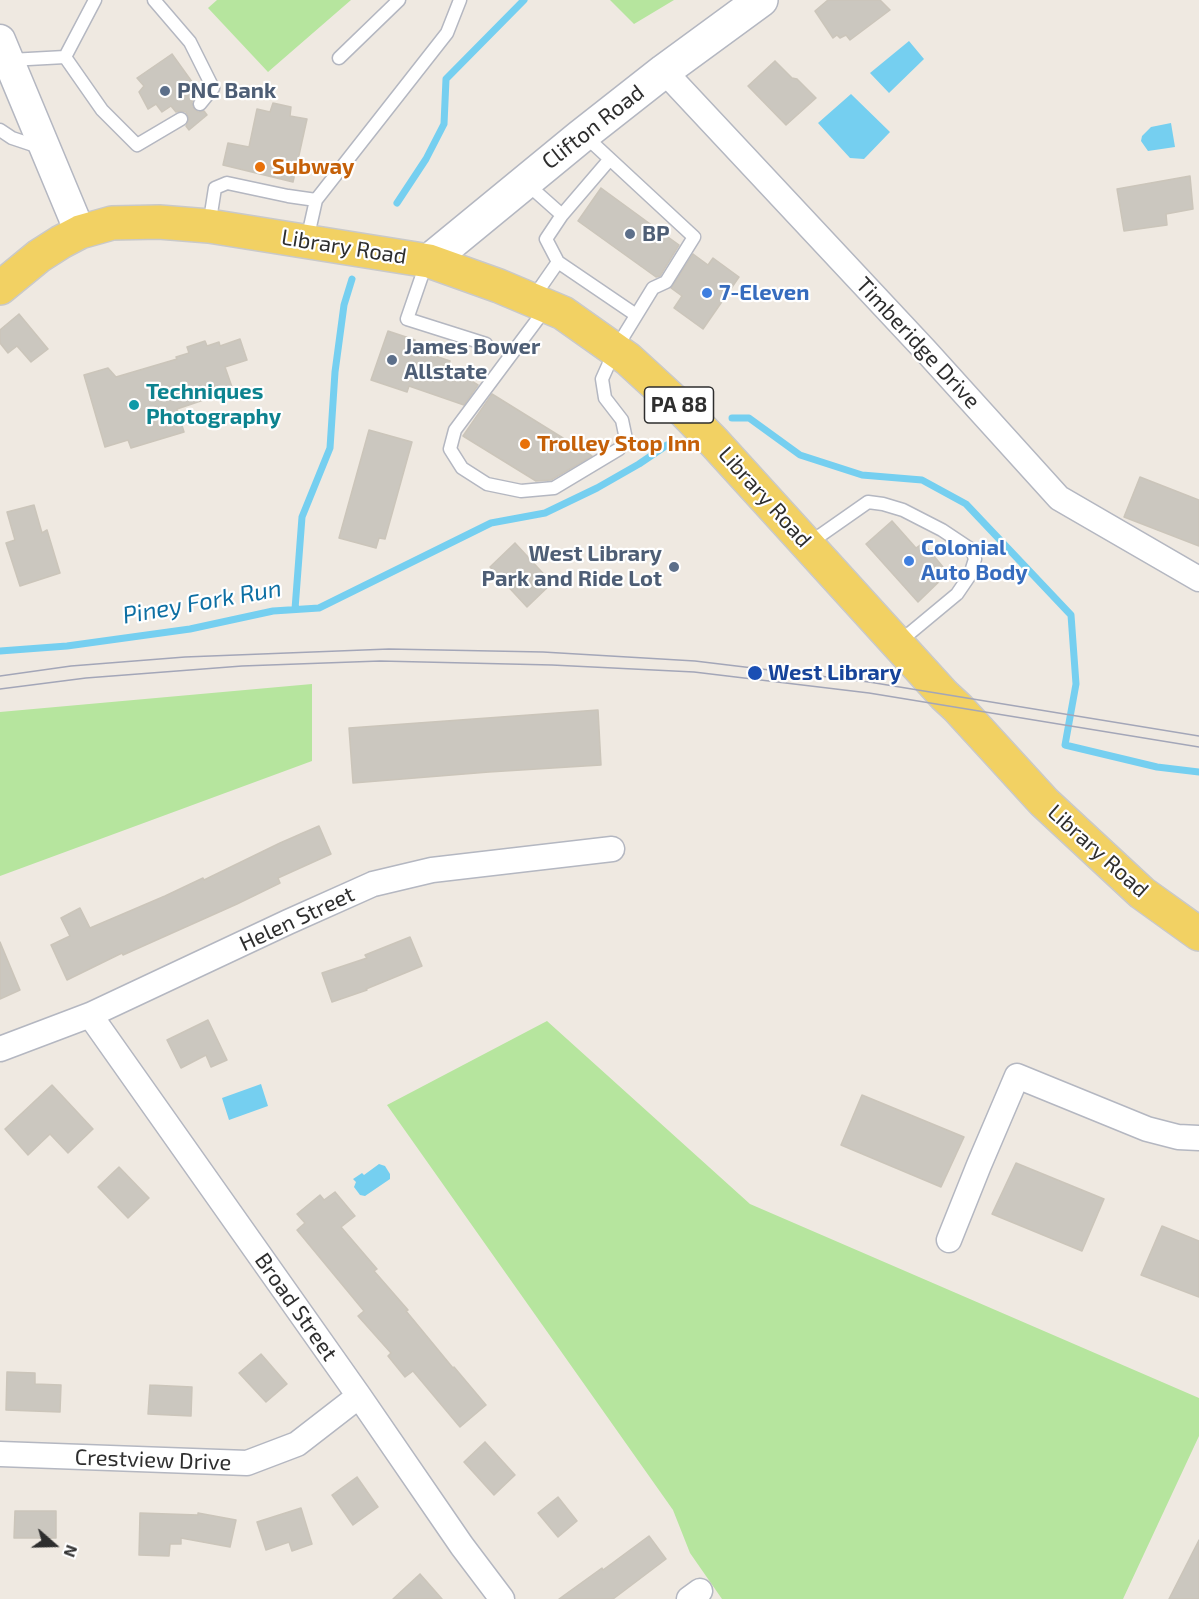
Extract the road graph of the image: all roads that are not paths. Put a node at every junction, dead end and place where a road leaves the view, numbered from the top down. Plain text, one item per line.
1 (95, 0) edge
2 (154, 0) edge
3 (399, 0) edge
4 (460, 0) edge
5 (761, 0) edge
6 (4, 50) edge
7 (64, 57) junction
8 (339, 58) dead end
9 (664, 71) junction
10 (200, 104) dead end
11 (181, 119) dead end
12 (0, 130) edge
13 (584, 134) junction
14 (46, 149) junction
15 (610, 159) junction
16 (524, 182) junction
17 (316, 200) junction
18 (562, 215) junction
19 (209, 226) junction
20 (80, 232) junction
21 (307, 241) junction
22 (428, 260) junction
23 (558, 262) junction
24 (0, 288) edge
25 (540, 303) junction
26 (636, 315) junction
27 (486, 344) dead end
28 (615, 350) junction
29 (807, 544) junction
30 (1199, 579) edge
31 (898, 644) junction
32 (612, 849) dead end
33 (1199, 934) edge
34 (90, 1015) junction
35 (0, 1050) edge
36 (1199, 1138) edge
37 (949, 1240) dead end
38 (359, 1396) junction
39 (0, 1454) edge
40 (502, 1599) edge

1 - 7 lane
2 - 10 lane
3 - 8 lane
4 - 17 lane
5 - 9 main road, Clifton Road
6 - 7 lane
6 - 14 street
7 - 11 lane
9 - 13 main road, Clifton Road
9 - 30 street, Timberidge Drive
12 - 14 lane
13 - 15 lane
13 - 16 main road, Clifton Road
14 - 20 street
15 - 18 lane
15 - 26 lane
16 - 18 lane
16 - 22 main road, Clifton Road
17 - 19 lane
17 - 21 lane
18 - 23 lane
19 - 20 main road, Library Road / PA 88
19 - 21 main road, Library Road / PA 88
20 - 24 main road, Library Road / PA 88
21 - 22 main road, Library Road / PA 88
22 - 25 main road, Library Road / PA 88
22 - 27 lane
23 - 25 lane
23 - 26 lane
25 - 28 main road, Library Road / PA 88
25 - 28 lane
26 - 28 lane
28 - 29 main road, Library Road / PA 88
29 - 31 main road, Library Road / PA 88
29 - 31 lane
31 - 33 main road, Library Road / PA 88
32 - 34 street, Helen Street
34 - 35 street, Helen Street
34 - 38 street, Broad Street
36 - 37 street
38 - 39 street, Crestview Drive
38 - 40 street, Broad Street

